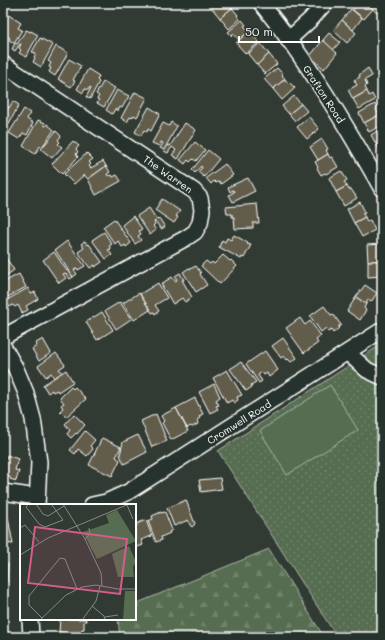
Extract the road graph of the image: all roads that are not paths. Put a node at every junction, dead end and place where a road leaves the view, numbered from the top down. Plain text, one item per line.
1 (261, 3) edge
2 (325, 3) edge
3 (288, 40) junction
4 (3, 64) edge
5 (382, 188) edge
6 (382, 330) edge
7 (3, 337) edge
8 (3, 346) edge
9 (348, 353) junction
10 (382, 377) edge
11 (3, 492) edge
12 (37, 501) edge
13 (97, 504) edge
14 (30, 620) edge
15 (31, 637) edge

1 - 3 street, Grafton Road
2 - 3 street
3 - 5 street, Grafton Road
4 - 7 street, The Warren
6 - 9 street, Cromwell Road
8 - 12 street
9 - 10 street
9 - 13 street, Cromwell Road
11 - 12 street
14 - 15 street

